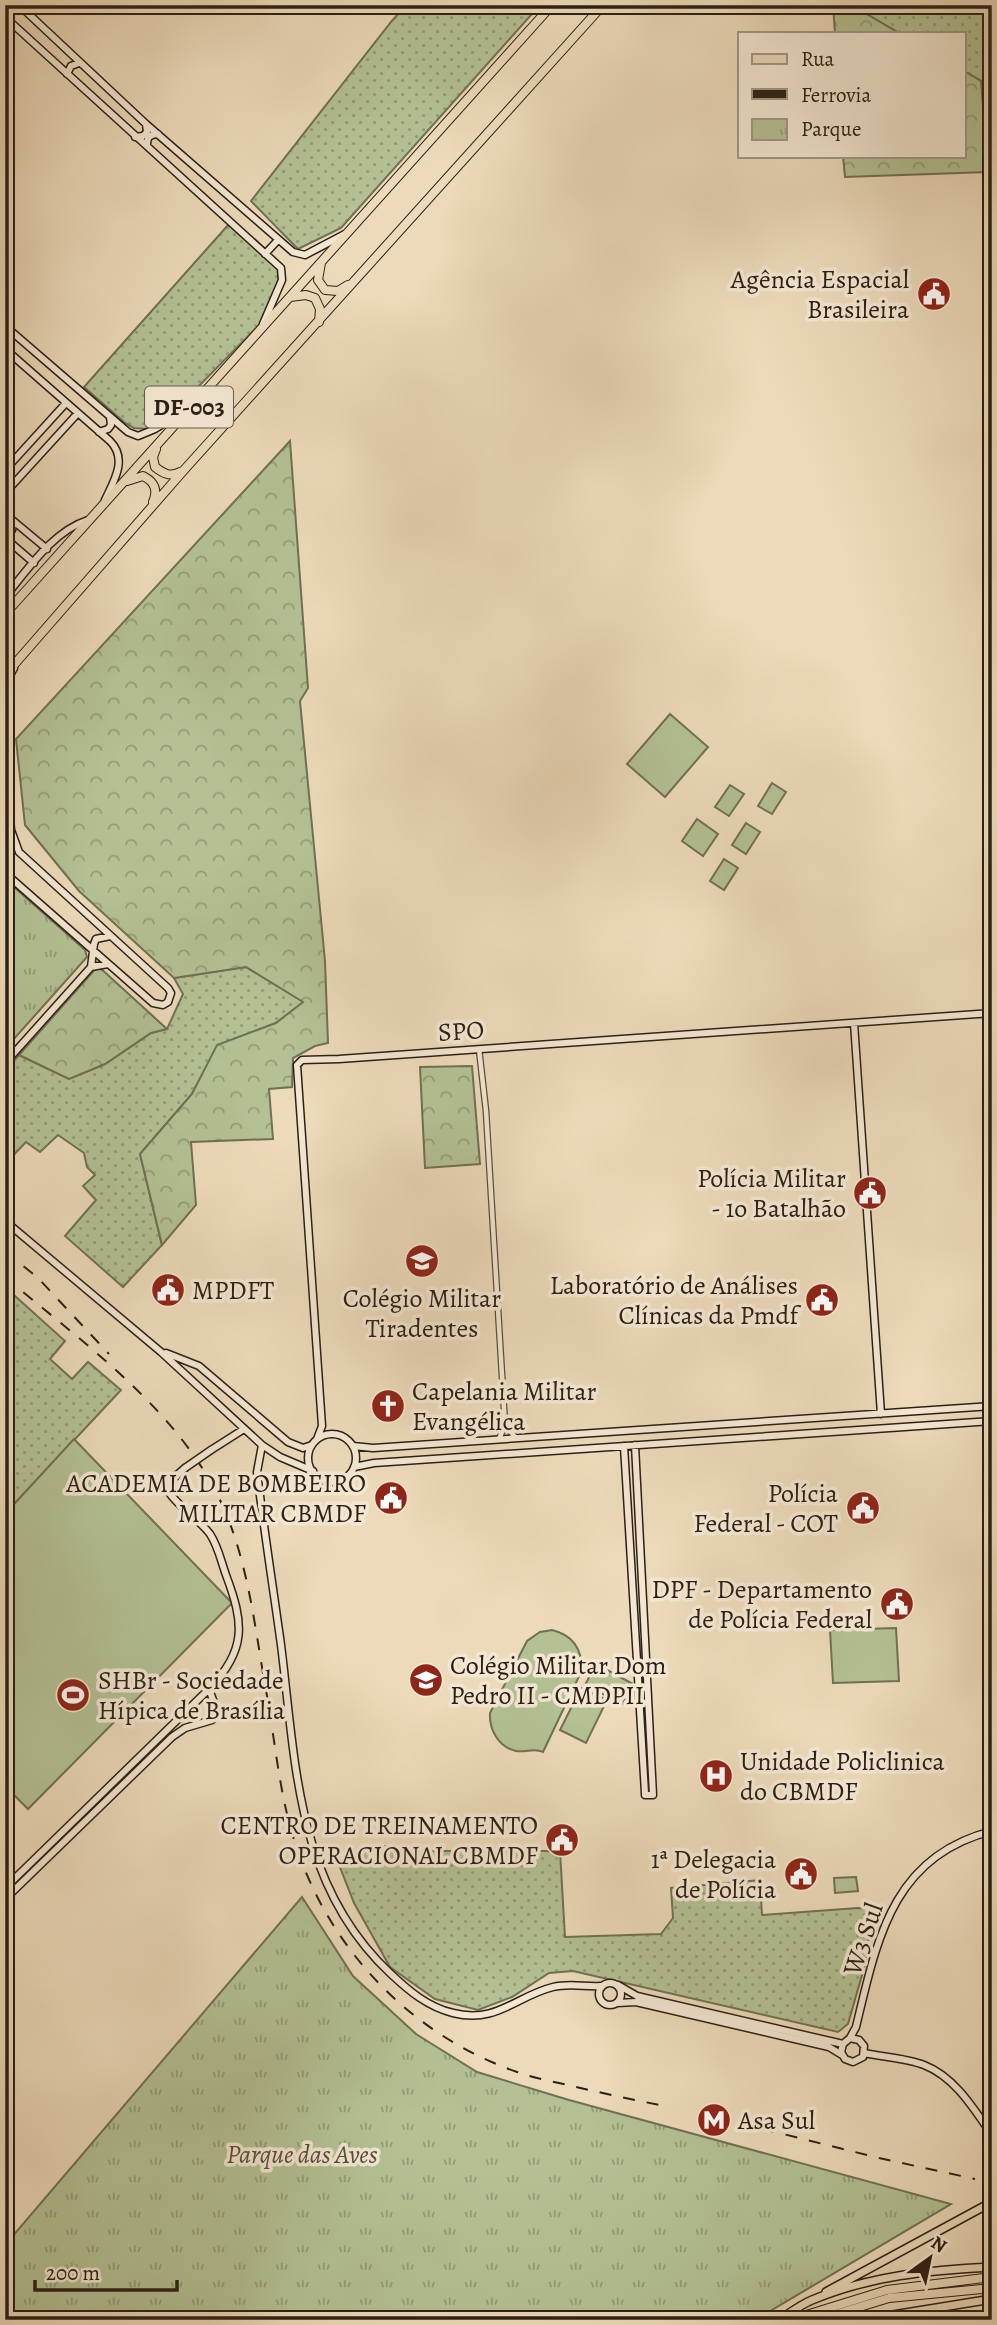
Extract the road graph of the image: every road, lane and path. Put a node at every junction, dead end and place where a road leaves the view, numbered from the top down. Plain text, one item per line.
1 (18, 5) edge
2 (552, 5) edge
3 (603, 5) edge
4 (27, 13) junction
5 (6, 18) edge
6 (14, 25) junction
7 (69, 53) junction
8 (79, 63) junction
9 (57, 65) junction
10 (66, 74) junction
11 (146, 124) junction
12 (158, 134) junction
13 (135, 136) junction
14 (147, 146) junction
15 (231, 198) junction
16 (218, 210) junction
17 (347, 233) junction
18 (278, 240) junction
19 (265, 254) junction
20 (322, 261) junction
21 (353, 282) junction
22 (290, 297) junction
23 (319, 322) junction
24 (263, 326) junction
25 (5, 327) edge
26 (5, 349) edge
27 (47, 362) junction
28 (36, 376) junction
29 (66, 403) junction
30 (187, 409) junction
31 (78, 414) junction
32 (54, 416) junction
33 (110, 417) junction
34 (66, 427) junction
35 (99, 432) junction
36 (158, 443) junction
37 (5, 470) edge
38 (184, 470) junction
39 (120, 486) junction
40 (5, 493) edge
41 (101, 507) junction
42 (150, 508) junction
43 (5, 514) edge
44 (90, 520) junction
45 (13, 521) junction
46 (5, 536) edge
47 (47, 549) junction
48 (34, 563) junction
49 (5, 597) edge
50 (5, 614) edge
51 (18, 661) junction
52 (5, 675) edge
53 (5, 685) edge
54 (5, 755) edge
55 (5, 873) edge
56 (110, 936) junction
57 (92, 950) junction
58 (108, 964) junction
59 (91, 967) junction
60 (992, 1013) edge
61 (854, 1023) junction
62 (479, 1049) junction
63 (5, 1063) edge
64 (5, 1221) edge
65 (161, 1352) junction
66 (208, 1373) junction
67 (197, 1386) junction
68 (992, 1406) edge
69 (976, 1407) junction
70 (920, 1411) junction
71 (881, 1414) junction
72 (813, 1419) junction
73 (992, 1421) edge
74 (977, 1422) junction
75 (505, 1425) junction
76 (322, 1426) junction
77 (923, 1426) junction
78 (688, 1427) junction
79 (244, 1429) junction
80 (613, 1431) junction
81 (812, 1433) junction
82 (329, 1434) junction
83 (517, 1438) junction
84 (317, 1439) junction
85 (499, 1439) junction
86 (689, 1440) junction
87 (453, 1443) junction
88 (262, 1445) junction
89 (312, 1445) junction
90 (635, 1445) junction
91 (353, 1446) junction
92 (614, 1446) junction
93 (624, 1446) junction
94 (454, 1458) junction
95 (354, 1467) junction
96 (313, 1471) junction
97 (636, 1485) junction
98 (627, 1490) junction
99 (630, 1548) junction
100 (639, 1548) junction
101 (643, 1621) junction
102 (635, 1622) junction
103 (209, 1689) junction
104 (644, 1695) junction
105 (199, 1700) junction
106 (214, 1701) junction
107 (190, 1709) junction
108 (198, 1724) junction
109 (644, 1782) junction
110 (653, 1782) junction
111 (992, 1831) edge
112 (5, 1888) edge
113 (5, 1899) edge
114 (618, 1985) junction
115 (601, 1986) junction
116 (585, 1987) junction
117 (598, 1996) junction
118 (617, 2003) junction
119 (856, 2027) junction
120 (850, 2038) junction
121 (859, 2040) junction
122 (843, 2043) junction
123 (864, 2053) junction
124 (842, 2056) junction
125 (992, 2135) edge
126 (989, 2203) edge
127 (992, 2267) edge
128 (992, 2277) edge
129 (992, 2288) edge
130 (992, 2299) edge
131 (810, 2301) junction
132 (779, 2320) edge
133 (790, 2320) edge
134 (817, 2320) edge
135 (862, 2320) edge

1 - 4 street
1 - 5 street
2 - 17 highway, DF-003
3 - 21 highway, DF-003
4 - 6 street
4 - 7 street
5 - 6 street
6 - 9 street
7 - 8 street
7 - 9 street
8 - 10 street
8 - 11 street
9 - 10 street
10 - 13 street
11 - 12 street
11 - 13 street
12 - 14 street
12 - 15 street
13 - 14 street
14 - 16 street
15 - 16 street
15 - 18 street
16 - 19 street
17 - 18 street
17 - 20 highway, DF-003
18 - 19 street
19 - 24 street
20 - 21 highway
20 - 22 highway, DF-003
21 - 23 highway, DF-003
22 - 23 highway
22 - 24 highway, DF-003
23 - 38 highway, DF-003
24 - 30 highway, DF-003
25 - 27 street
26 - 28 street
27 - 28 street
27 - 33 street
28 - 29 street
29 - 31 street
29 - 32 street
30 - 33 street
30 - 36 highway, DF-003
31 - 34 street
31 - 35 street
32 - 34 street
32 - 37 street
33 - 35 street
34 - 40 street
35 - 41 street
36 - 38 highway
36 - 39 highway, DF-003
38 - 42 highway, DF-003
39 - 41 highway, DF-003
39 - 42 highway
41 - 44 highway, DF-003
42 - 51 highway, DF-003
43 - 45 street
44 - 47 street
44 - 50 highway, DF-003
45 - 46 street
45 - 47 street
46 - 48 street
47 - 48 street
48 - 49 street
51 - 52 highway, DF-003
51 - 53 street
54 - 56 street
55 - 57 street
56 - 57 street
56 - 58 street
57 - 58 street
57 - 59 street
58 - 59 street
59 - 63 street
60 - 61 street, SPO
61 - 62 street, SPO
61 - 71 street
62 - 75 street
62 - 76 street, SPO
64 - 65 street
65 - 66 street
65 - 67 street
66 - 67 street
66 - 89 street
67 - 79 street
68 - 69 street
69 - 70 street
69 - 74 street
70 - 71 street
70 - 77 street
71 - 72 street
72 - 78 street
72 - 81 street
73 - 74 street
74 - 77 street
75 - 83 street
75 - 85 street
76 - 82 street
76 - 84 street, SPO
77 - 81 street
78 - 80 street
78 - 86 street
79 - 88 street
79 - 103 street, bridge
80 - 83 street
80 - 92 street
81 - 86 street
82 - 84 street
82 - 91 street
83 - 85 street
84 - 89 street
85 - 87 street
86 - 90 street
87 - 91 street
87 - 94 street
88 - 96 street
88 - 116 street
89 - 96 street
90 - 93 street
90 - 97 street
91 - 95 street
92 - 93 street
92 - 94 street
93 - 98 street
94 - 95 street
95 - 96 street
97 - 98 street
97 - 100 street
98 - 99 street
99 - 100 street
99 - 102 street
100 - 101 street
101 - 102 street
101 - 104 street
102 - 104 street
103 - 105 street
103 - 106 street
104 - 109 street
104 - 110 street
105 - 106 street
105 - 107 street
106 - 108 street
107 - 108 street
107 - 112 street
108 - 113 street
109 - 110 street
109 - 110 street
111 - 119 street, W3 Sul
114 - 115 street
114 - 118 street
114 - 122 street
115 - 116 street
115 - 117 street
116 - 117 street
117 - 118 street
118 - 124 street
119 - 120 street, W3 Sul
119 - 121 street, W3 Sul
120 - 121 street
120 - 122 street
121 - 123 street
122 - 124 street
123 - 124 street
123 - 125 street
126 - 131 main road
127 - 131 main road
128 - 133 highway
129 - 134 highway
130 - 135 main road
131 - 132 main road

